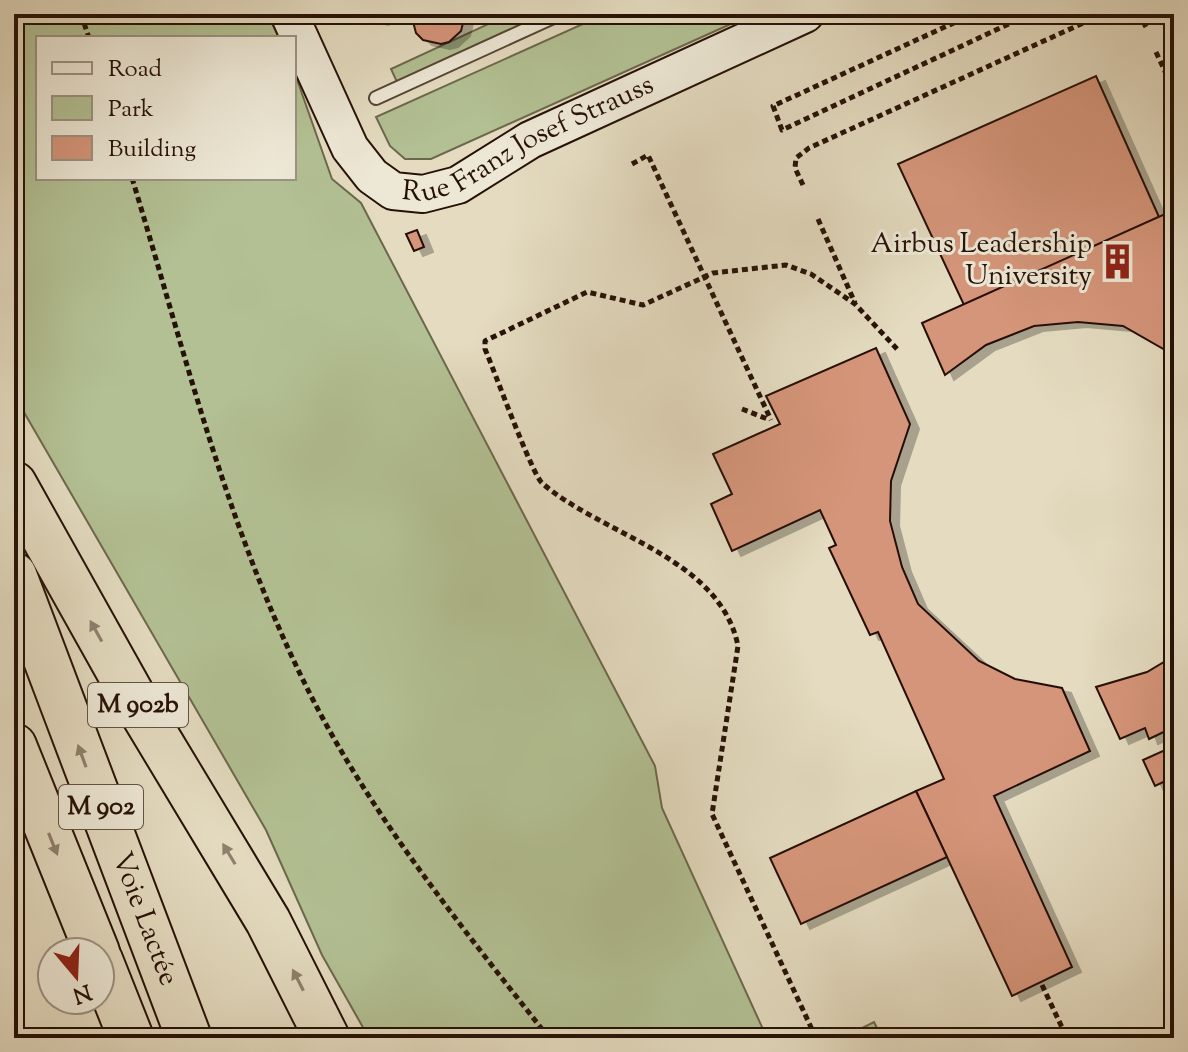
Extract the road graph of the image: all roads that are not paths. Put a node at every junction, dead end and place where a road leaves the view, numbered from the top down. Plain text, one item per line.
1 (289, 14) edge
2 (560, 14) edge
3 (805, 14) edge
4 (376, 98) dead end
5 (14, 484) edge
6 (14, 575) edge
7 (14, 746) edge
8 (91, 936) edge
9 (116, 1000) edge
10 (131, 1038) edge
11 (189, 1038) edge
12 (327, 1038) edge

1 - 3 street, Rue Franz Josef Strauss
2 - 4 lane
12 -> 5 highway, M 902b
11 -> 6 highway, Voie Lactée / M 902
7 -> 8 highway, Voie Lactée / M 902
9 - 10 highway, Voie Lactée

